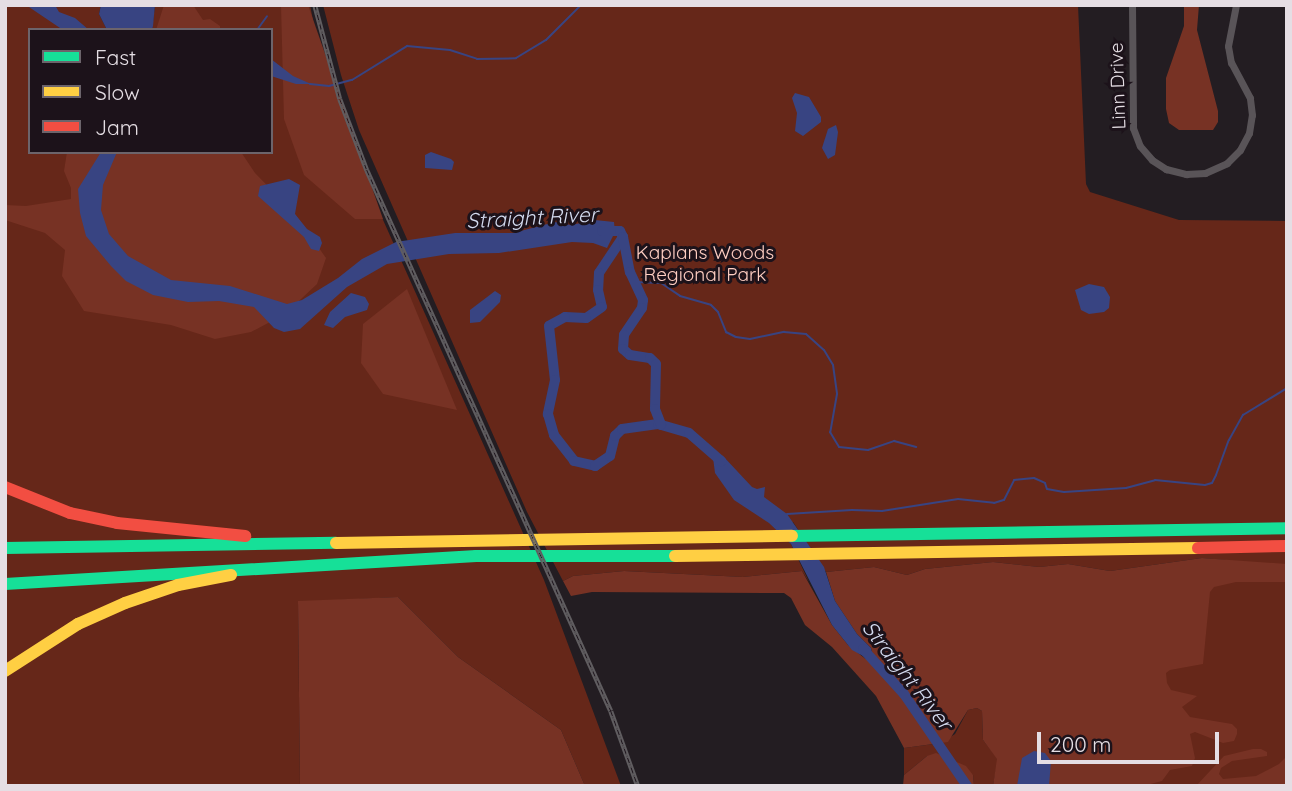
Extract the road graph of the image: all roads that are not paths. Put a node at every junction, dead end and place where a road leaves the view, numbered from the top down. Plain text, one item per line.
1 (1132, 5) edge
2 (1236, 5) edge
3 (5, 487) edge
4 (1287, 523) edge
5 (1287, 528) edge
6 (1165, 531) junction
7 (323, 542) junction
8 (1287, 546) edge
9 (5, 548) edge
10 (327, 563) junction
11 (5, 584) edge
12 (5, 671) edge

1 - 2 street, Linn Drive
3 - 7 highway
4 - 6 highway
5 - 6 highway
6 - 7 highway
7 - 9 highway
8 - 10 highway
10 - 11 highway
10 - 12 highway

